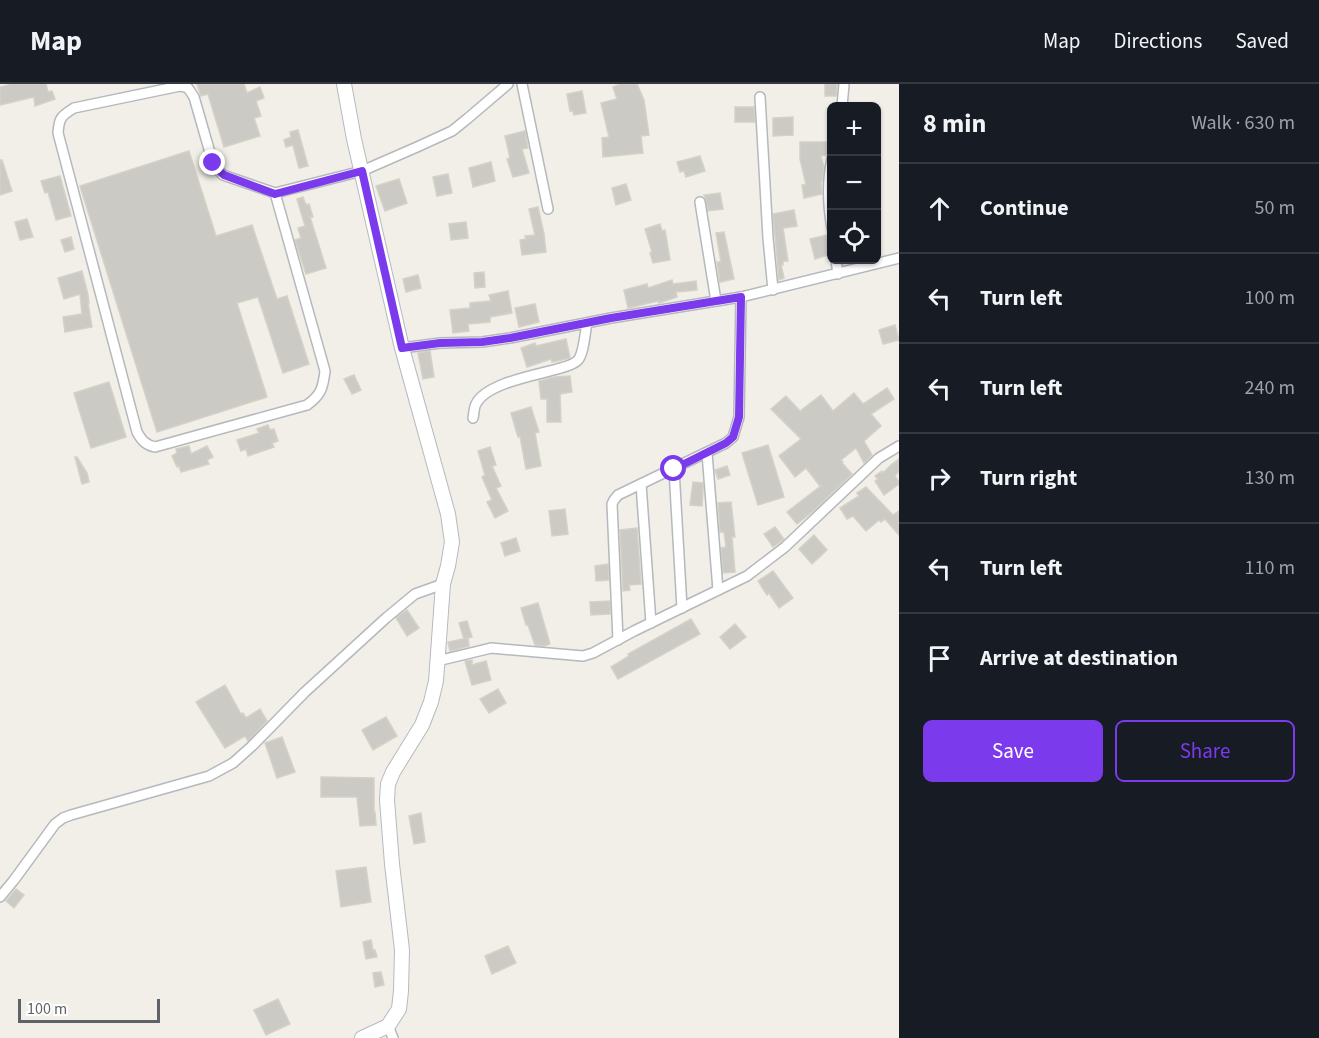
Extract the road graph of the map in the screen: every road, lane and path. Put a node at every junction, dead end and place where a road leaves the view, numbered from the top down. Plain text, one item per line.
1 (344, 84) edge
2 (508, 84) edge
3 (522, 84) edge
4 (844, 84) edge
5 (760, 97) dead end
6 (842, 102) edge
7 (362, 171) junction
8 (275, 194) junction
9 (700, 202) dead end
10 (548, 209) dead end
11 (899, 258) edge
12 (837, 264) edge
13 (838, 274) junction
14 (773, 290) junction
15 (741, 297) junction
16 (716, 301) junction
17 (587, 323) junction
18 (402, 348) junction
19 (473, 418) dead end
20 (899, 446) edge
21 (706, 453) junction
22 (674, 469) junction
23 (641, 484) junction
24 (443, 584) junction
25 (718, 590) junction
26 (682, 608) junction
27 (651, 623) junction
28 (618, 640) junction
29 (437, 661) junction
30 (0, 897) edge
31 (391, 1032) edge
32 (362, 1038) edge

1 - 7 main road
2 - 7 street
3 - 10 street
4 - 6 street
5 - 14 street
7 - 8 street
7 - 18 main road
8 - 8 street
9 - 16 street
11 - 13 street
12 - 13 street
13 - 14 street
14 - 15 street
15 - 16 street
15 - 21 street
16 - 17 street
17 - 18 street
17 - 19 street
18 - 24 main road
20 - 25 street
21 - 22 street
21 - 25 street
22 - 23 street
22 - 26 street
23 - 27 street
23 - 28 street
24 - 29 main road
24 - 30 street
25 - 26 street
26 - 27 street
27 - 28 street
28 - 29 street
29 - 31 main road
31 - 32 main road

